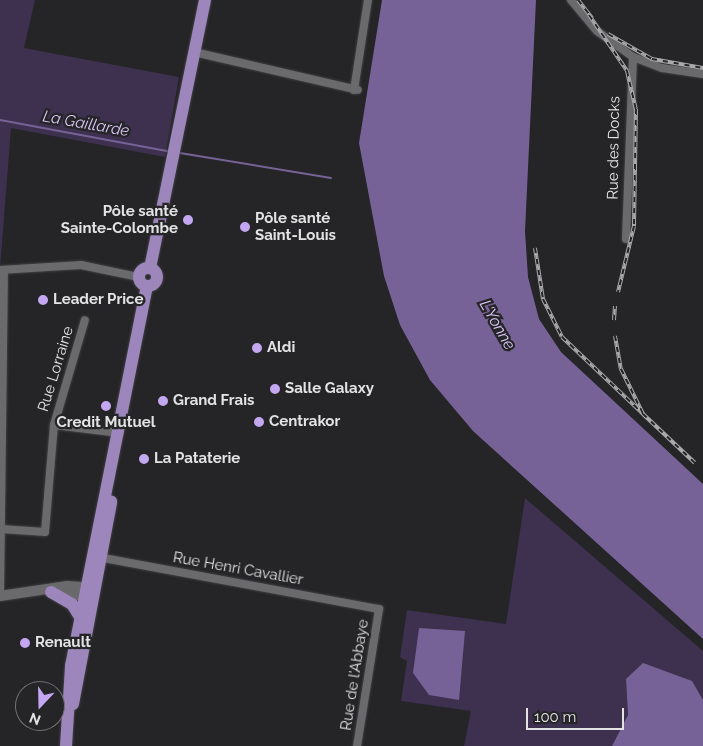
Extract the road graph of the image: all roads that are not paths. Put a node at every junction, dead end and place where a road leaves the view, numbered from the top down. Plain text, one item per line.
1 (205, 0) edge
2 (368, 0) edge
3 (571, 0) edge
4 (194, 52) junction
5 (633, 58) junction
6 (703, 74) edge
7 (626, 239) dead end
8 (150, 268) junction
9 (2, 270) edge
10 (138, 277) junction
11 (147, 287) junction
12 (85, 320) dead end
13 (1, 397) edge
14 (54, 425) junction
15 (119, 431) junction
16 (1, 529) junction
17 (97, 557) junction
18 (45, 590) junction
19 (90, 592) junction
20 (0, 596) edge
21 (379, 609) joint
22 (80, 617) junction
23 (67, 715) junction
24 (66, 746) edge
25 (358, 746) edge

1 - 4 main road
2 - 4 street
3 - 5 street
4 - 8 main road
5 - 6 street
5 - 7 street, Rue des Docks
8 - 10 main road
8 - 11 main road
9 - 10 street
9 - 13 street
10 - 11 main road
11 - 15 main road
12 - 14 street, Rue Lorraine
13 - 16 street
14 - 15 street, Rue Lorraine
14 - 16 street, Rue Lorraine
15 - 17 main road
16 - 20 street
17 - 19 main road
17 - 21 street, Rue Henri Cavallier
18 - 19 street
18 - 20 street
18 - 22 main road
19 - 22 main road
19 - 23 main road
21 - 25 street, Rue de l'Abbaye
22 - 23 main road
23 - 24 main road

